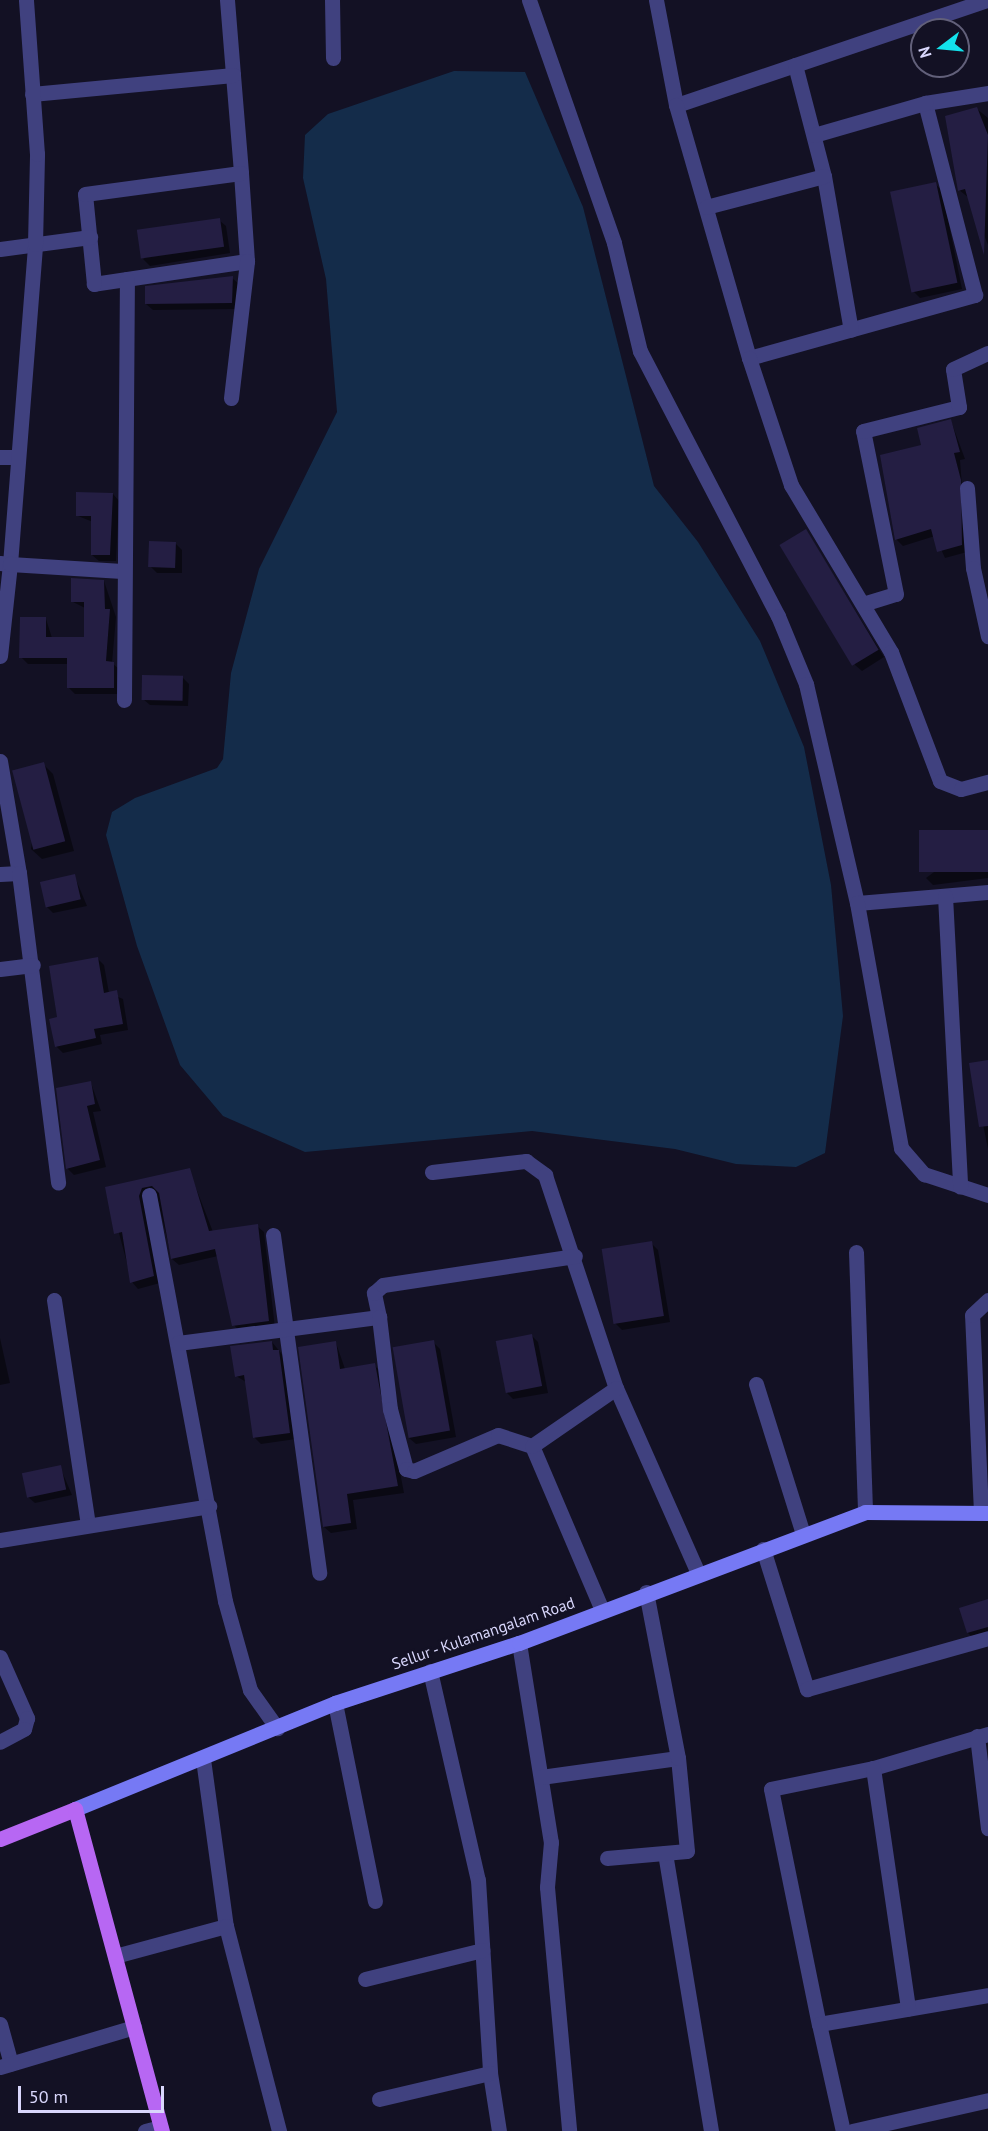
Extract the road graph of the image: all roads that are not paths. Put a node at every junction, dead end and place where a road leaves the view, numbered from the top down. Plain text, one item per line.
1 (26, 0) edge
2 (226, 0) edge
3 (332, 0) edge
4 (529, 0) edge
5 (656, 0) edge
6 (987, 0) edge
7 (333, 58) dead end
8 (795, 65) junction
9 (233, 75) junction
10 (32, 93) junction
11 (988, 93) edge
12 (925, 103) junction
13 (676, 105) junction
14 (814, 135) junction
15 (241, 173) junction
16 (824, 176) junction
17 (706, 207) junction
18 (90, 237) junction
19 (35, 244) junction
20 (0, 249) edge
21 (247, 261) junction
22 (127, 279) junction
23 (851, 330) junction
24 (988, 353) edge
25 (749, 358) junction
26 (231, 398) dead end
27 (0, 457) edge
28 (18, 458) junction
29 (967, 488) dead end
30 (5, 564) edge
31 (122, 571) junction
32 (866, 603) junction
33 (988, 636) edge
34 (0, 656) edge
35 (124, 700) dead end
36 (0, 761) edge
37 (988, 782) edge
38 (20, 873) junction
39 (0, 874) edge
40 (988, 892) edge
41 (945, 896) junction
42 (857, 903) junction
43 (33, 965) junction
44 (0, 969) edge
45 (432, 1172) dead end
46 (58, 1183) dead end
47 (960, 1187) junction
48 (149, 1195) dead end
49 (988, 1195) edge
50 (273, 1235) dead end
51 (856, 1252) dead end
52 (575, 1256) junction
53 (54, 1300) dead end
54 (988, 1300) edge
55 (380, 1317) junction
56 (287, 1325) junction
57 (178, 1343) junction
58 (756, 1384) dead end
59 (616, 1388) junction
60 (528, 1443) junction
61 (208, 1506) junction
62 (865, 1512) junction
63 (984, 1513) edge
64 (88, 1524) junction
65 (803, 1534) junction
66 (0, 1540) edge
67 (764, 1549) junction
68 (319, 1573) dead end
69 (698, 1573) junction
70 (646, 1592) junction
71 (602, 1610) junction
72 (988, 1638) edge
73 (519, 1643) junction
74 (0, 1657) edge
75 (430, 1671) junction
76 (335, 1703) junction
77 (277, 1728) junction
78 (983, 1735) edge
79 (0, 1742) edge
80 (678, 1758) junction
81 (203, 1759) junction
82 (873, 1768) junction
83 (541, 1778) junction
84 (75, 1809) junction
85 (988, 1828) edge
86 (0, 1839) edge
87 (665, 1853) junction
88 (607, 1858) dead end
89 (375, 1901) dead end
90 (226, 1926) junction
91 (482, 1950) junction
92 (115, 1956) junction
93 (365, 1979) dead end
94 (988, 1995) edge
95 (908, 2008) junction
96 (0, 2024) edge
97 (819, 2024) junction
98 (134, 2027) junction
99 (6, 2066) edge
100 (490, 2073) junction
101 (379, 2098) dead end
102 (988, 2100) edge
103 (161, 2129) edge
104 (145, 2131) edge
105 (279, 2131) edge
106 (499, 2131) edge
107 (569, 2131) edge
108 (711, 2131) edge
109 (843, 2131) edge
110 (852, 2131) edge

1 - 10 street
2 - 9 street
3 - 7 street
4 - 42 street
5 - 13 street
6 - 8 street
8 - 13 street
8 - 14 street
9 - 10 street
9 - 15 street
10 - 19 street
11 - 12 street
12 - 14 street
12 - 23 street
13 - 17 street
14 - 16 street
15 - 18 street
15 - 21 street
16 - 17 street
16 - 23 street
17 - 25 street
18 - 19 street
18 - 22 street
19 - 20 street
19 - 28 street
21 - 22 street
21 - 26 street
22 - 31 street
23 - 25 street
24 - 32 street
25 - 32 street
27 - 28 street
28 - 30 street
29 - 33 street
30 - 31 street
30 - 34 street
31 - 35 street
32 - 37 street
36 - 38 street
38 - 39 street
38 - 43 street
40 - 41 street
41 - 42 street
41 - 47 street
42 - 47 street
43 - 44 street
43 - 46 street
45 - 52 street
47 - 49 street
48 - 57 street
50 - 56 street
51 - 62 street
52 - 55 street
52 - 59 street
53 - 64 street
54 - 63 street
55 - 56 street
55 - 60 street
56 - 57 street
56 - 68 street
57 - 61 street
58 - 65 street
59 - 60 street
59 - 69 street
60 - 71 street
61 - 64 street
61 - 77 street
62 - 63 main road, Sellur - Kulamangalam Road
62 - 65 main road, Sellur - Kulamangalam Road
64 - 66 street
65 - 67 main road, Sellur - Kulamangalam Road
67 - 69 main road, Sellur - Kulamangalam Road
67 - 72 street
69 - 70 main road, Sellur - Kulamangalam Road
70 - 71 main road, Sellur - Kulamangalam Road
70 - 80 street
71 - 73 main road, Sellur - Kulamangalam Road
73 - 75 main road, Sellur - Kulamangalam Road
73 - 83 street
74 - 79 street
75 - 76 main road, Sellur - Kulamangalam Road
75 - 91 street
76 - 77 main road, Sellur - Kulamangalam Road
76 - 89 street
77 - 81 main road, Sellur - Kulamangalam Road
78 - 82 street
78 - 85 street
80 - 83 street
80 - 87 street
81 - 84 main road, Sellur - Kulamangalam Road
81 - 90 street
82 - 95 street
82 - 97 street
83 - 107 street
84 - 86 main road, Sellur - Kulamangalam Road
84 - 92 main road
87 - 88 street
87 - 108 street
90 - 92 street
90 - 105 street
91 - 93 street
91 - 100 street
92 - 98 main road
94 - 95 street
95 - 97 street
96 - 99 street
97 - 109 street
98 - 99 street
98 - 103 main road
100 - 101 street
100 - 106 street
102 - 110 street
103 - 104 street

